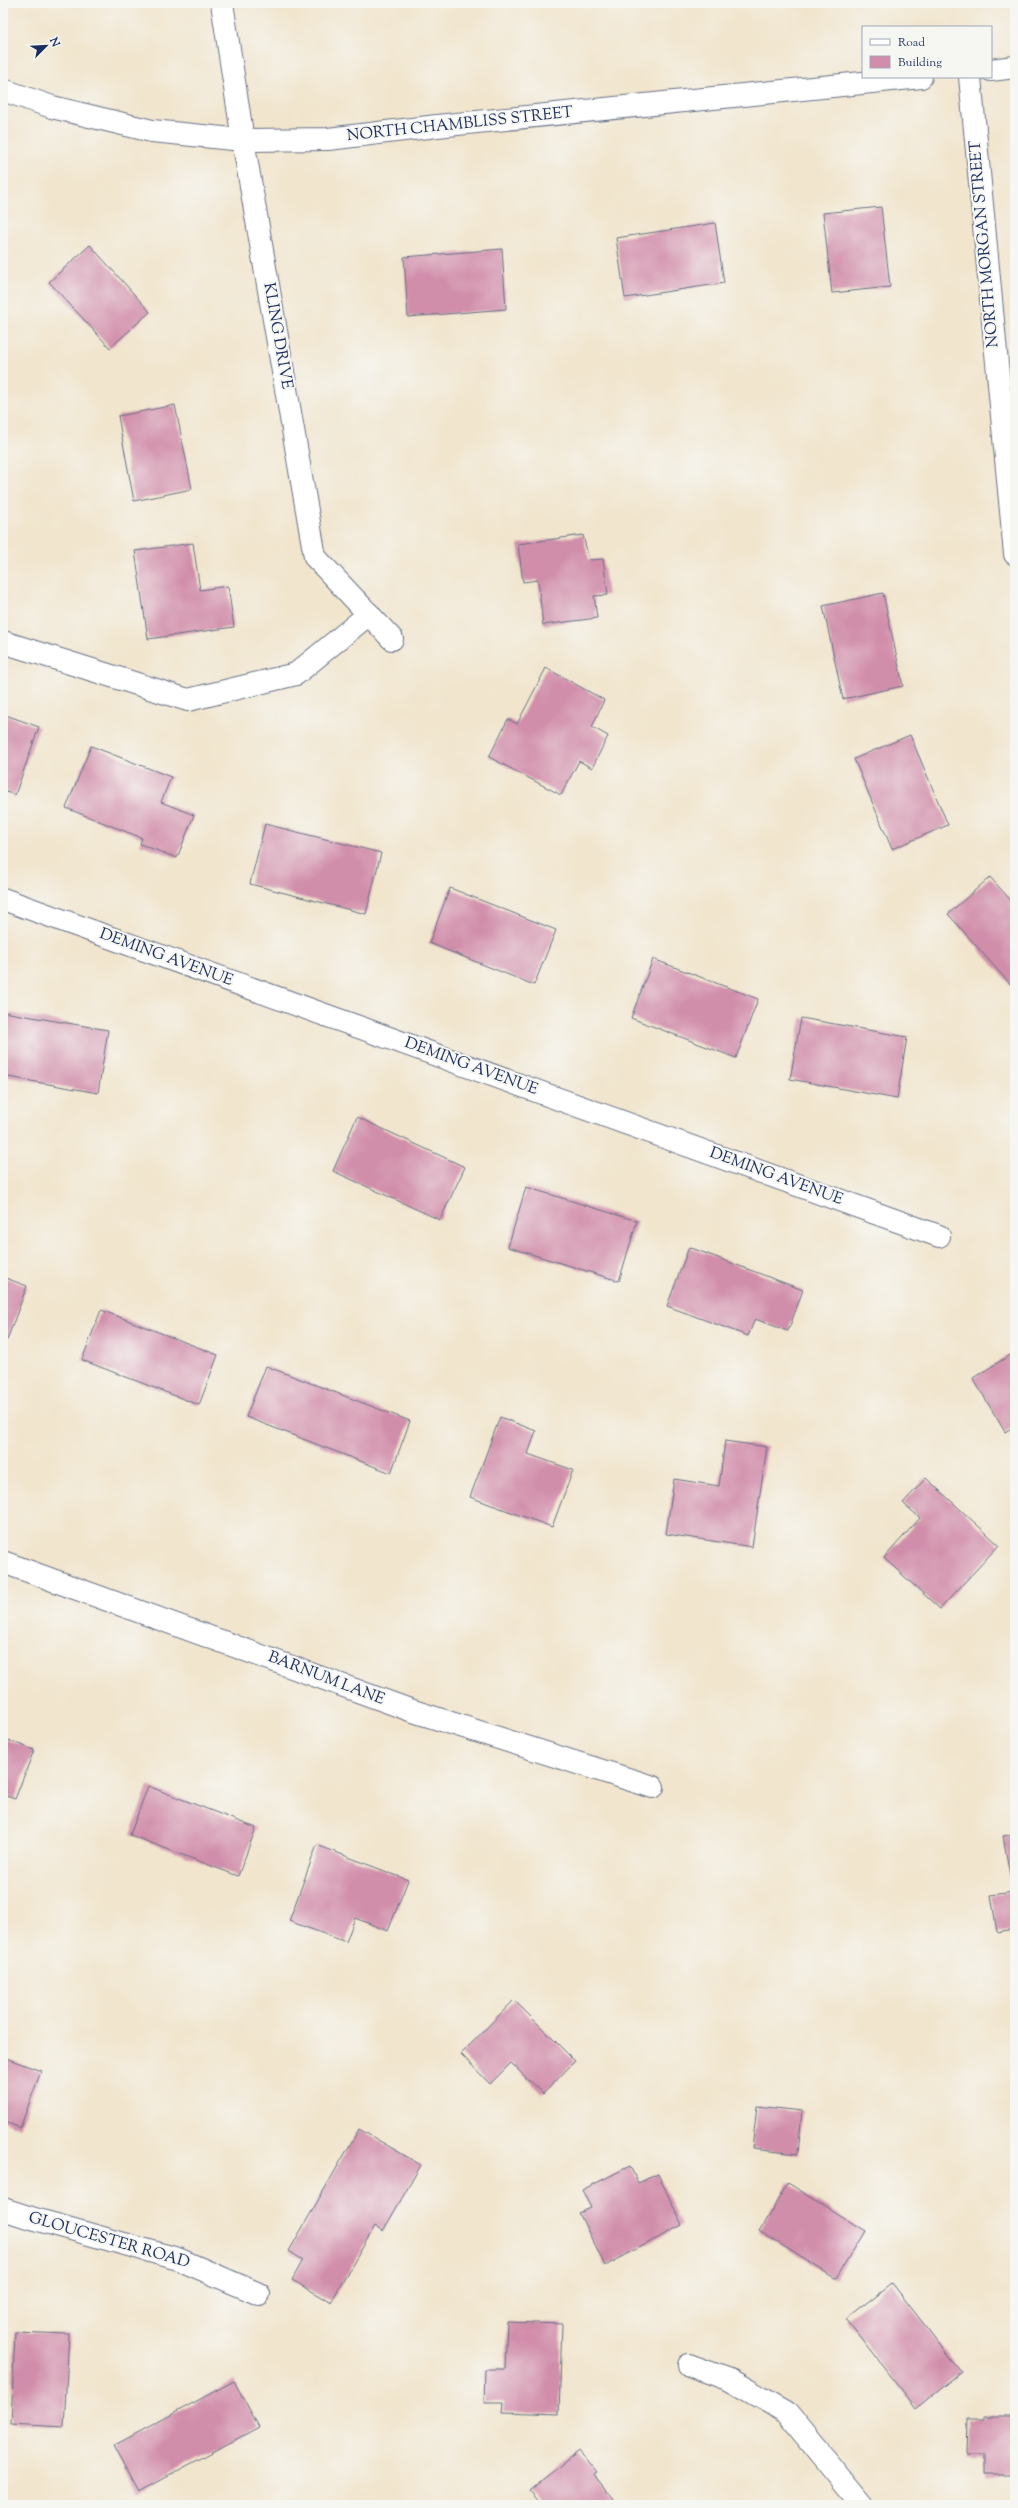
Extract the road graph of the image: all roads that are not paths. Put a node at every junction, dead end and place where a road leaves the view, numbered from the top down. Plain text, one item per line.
1 (222, 3) edge
2 (1015, 67) edge
3 (992, 70) edge
4 (911, 78) edge
5 (970, 78) edge
6 (3, 90) edge
7 (243, 140) junction
8 (1015, 554) edge
9 (369, 614) junction
10 (392, 639) dead end
11 (3, 642) edge
12 (3, 900) edge
13 (939, 1236) dead end
14 (3, 1562) edge
15 (653, 1787) dead end
16 (3, 2209) edge
17 (259, 2294) dead end
18 (689, 2364) dead end
19 (862, 2505) edge

1 - 7 street, KLING DRIVE
2 - 3 street
4 - 7 street, NORTH CHAMBLISS STREET
5 - 8 street, NORTH MORGAN STREET
6 - 7 street, NORTH CHAMBLISS STREET
7 - 9 street, KLING DRIVE
9 - 10 street, KLING DRIVE
9 - 11 street
12 - 13 street, DEMING AVENUE
14 - 15 street, BARNUM LANE
16 - 17 street, GLOUCESTER ROAD
18 - 19 street

